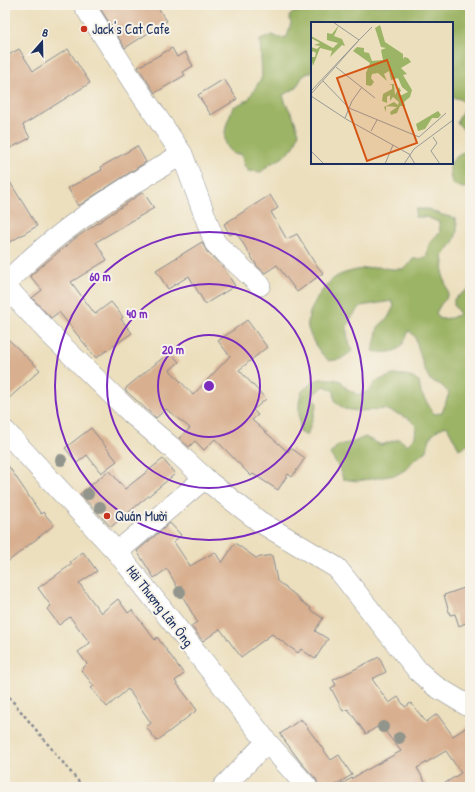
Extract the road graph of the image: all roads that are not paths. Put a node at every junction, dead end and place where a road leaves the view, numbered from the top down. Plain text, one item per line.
1 (84, 5) edge
2 (182, 154) junction
3 (5, 285) edge
4 (260, 285) dead end
5 (5, 431) edge
6 (205, 478) junction
7 (118, 552) junction
8 (470, 708) edge
9 (267, 742) junction
10 (223, 787) edge
11 (307, 787) edge

1 - 2 street
2 - 3 street
2 - 4 street
3 - 6 street
5 - 7 street, Hải Thượng Lãn Ông
6 - 7 street
6 - 8 street
7 - 9 street, Hải Thượng Lãn Ông
9 - 10 street
9 - 11 street, Hải Thượng Lãn Ông

